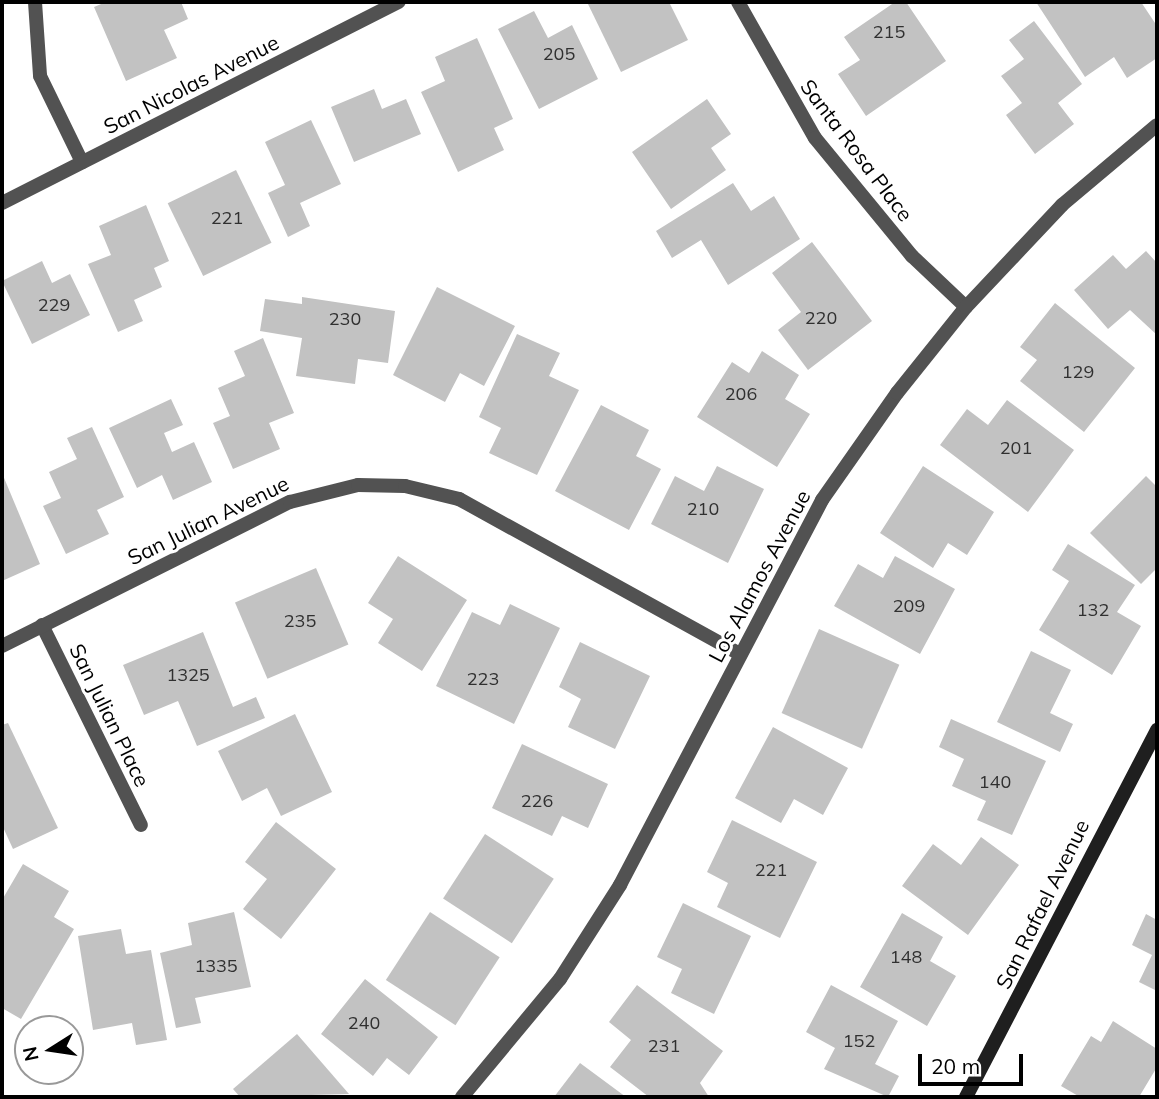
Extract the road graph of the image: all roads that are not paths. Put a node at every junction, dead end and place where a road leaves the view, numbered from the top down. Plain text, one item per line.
1 (35, 2) edge
2 (399, 2) edge
3 (738, 2) edge
4 (1157, 125) edge
5 (82, 162) junction
6 (2, 203) edge
7 (966, 307) junction
8 (42, 625) junction
9 (2, 646) edge
10 (740, 654) junction
11 (1157, 730) edge
12 (141, 825) dead end
13 (971, 1096) edge
14 (463, 1097) edge

1 - 5 street
2 - 5 street, San Nicolas Avenue
3 - 7 street, Santa Rosa Place
4 - 7 street, Los Alamos Avenue
5 - 6 street, San Nicolas Avenue
7 - 10 street, Los Alamos Avenue
8 - 9 street, San Julian Avenue
8 - 10 street, San Julian Avenue
8 - 12 street, San Julian Place
10 - 14 street, Los Alamos Avenue
11 - 13 street, San Rafael Avenue

